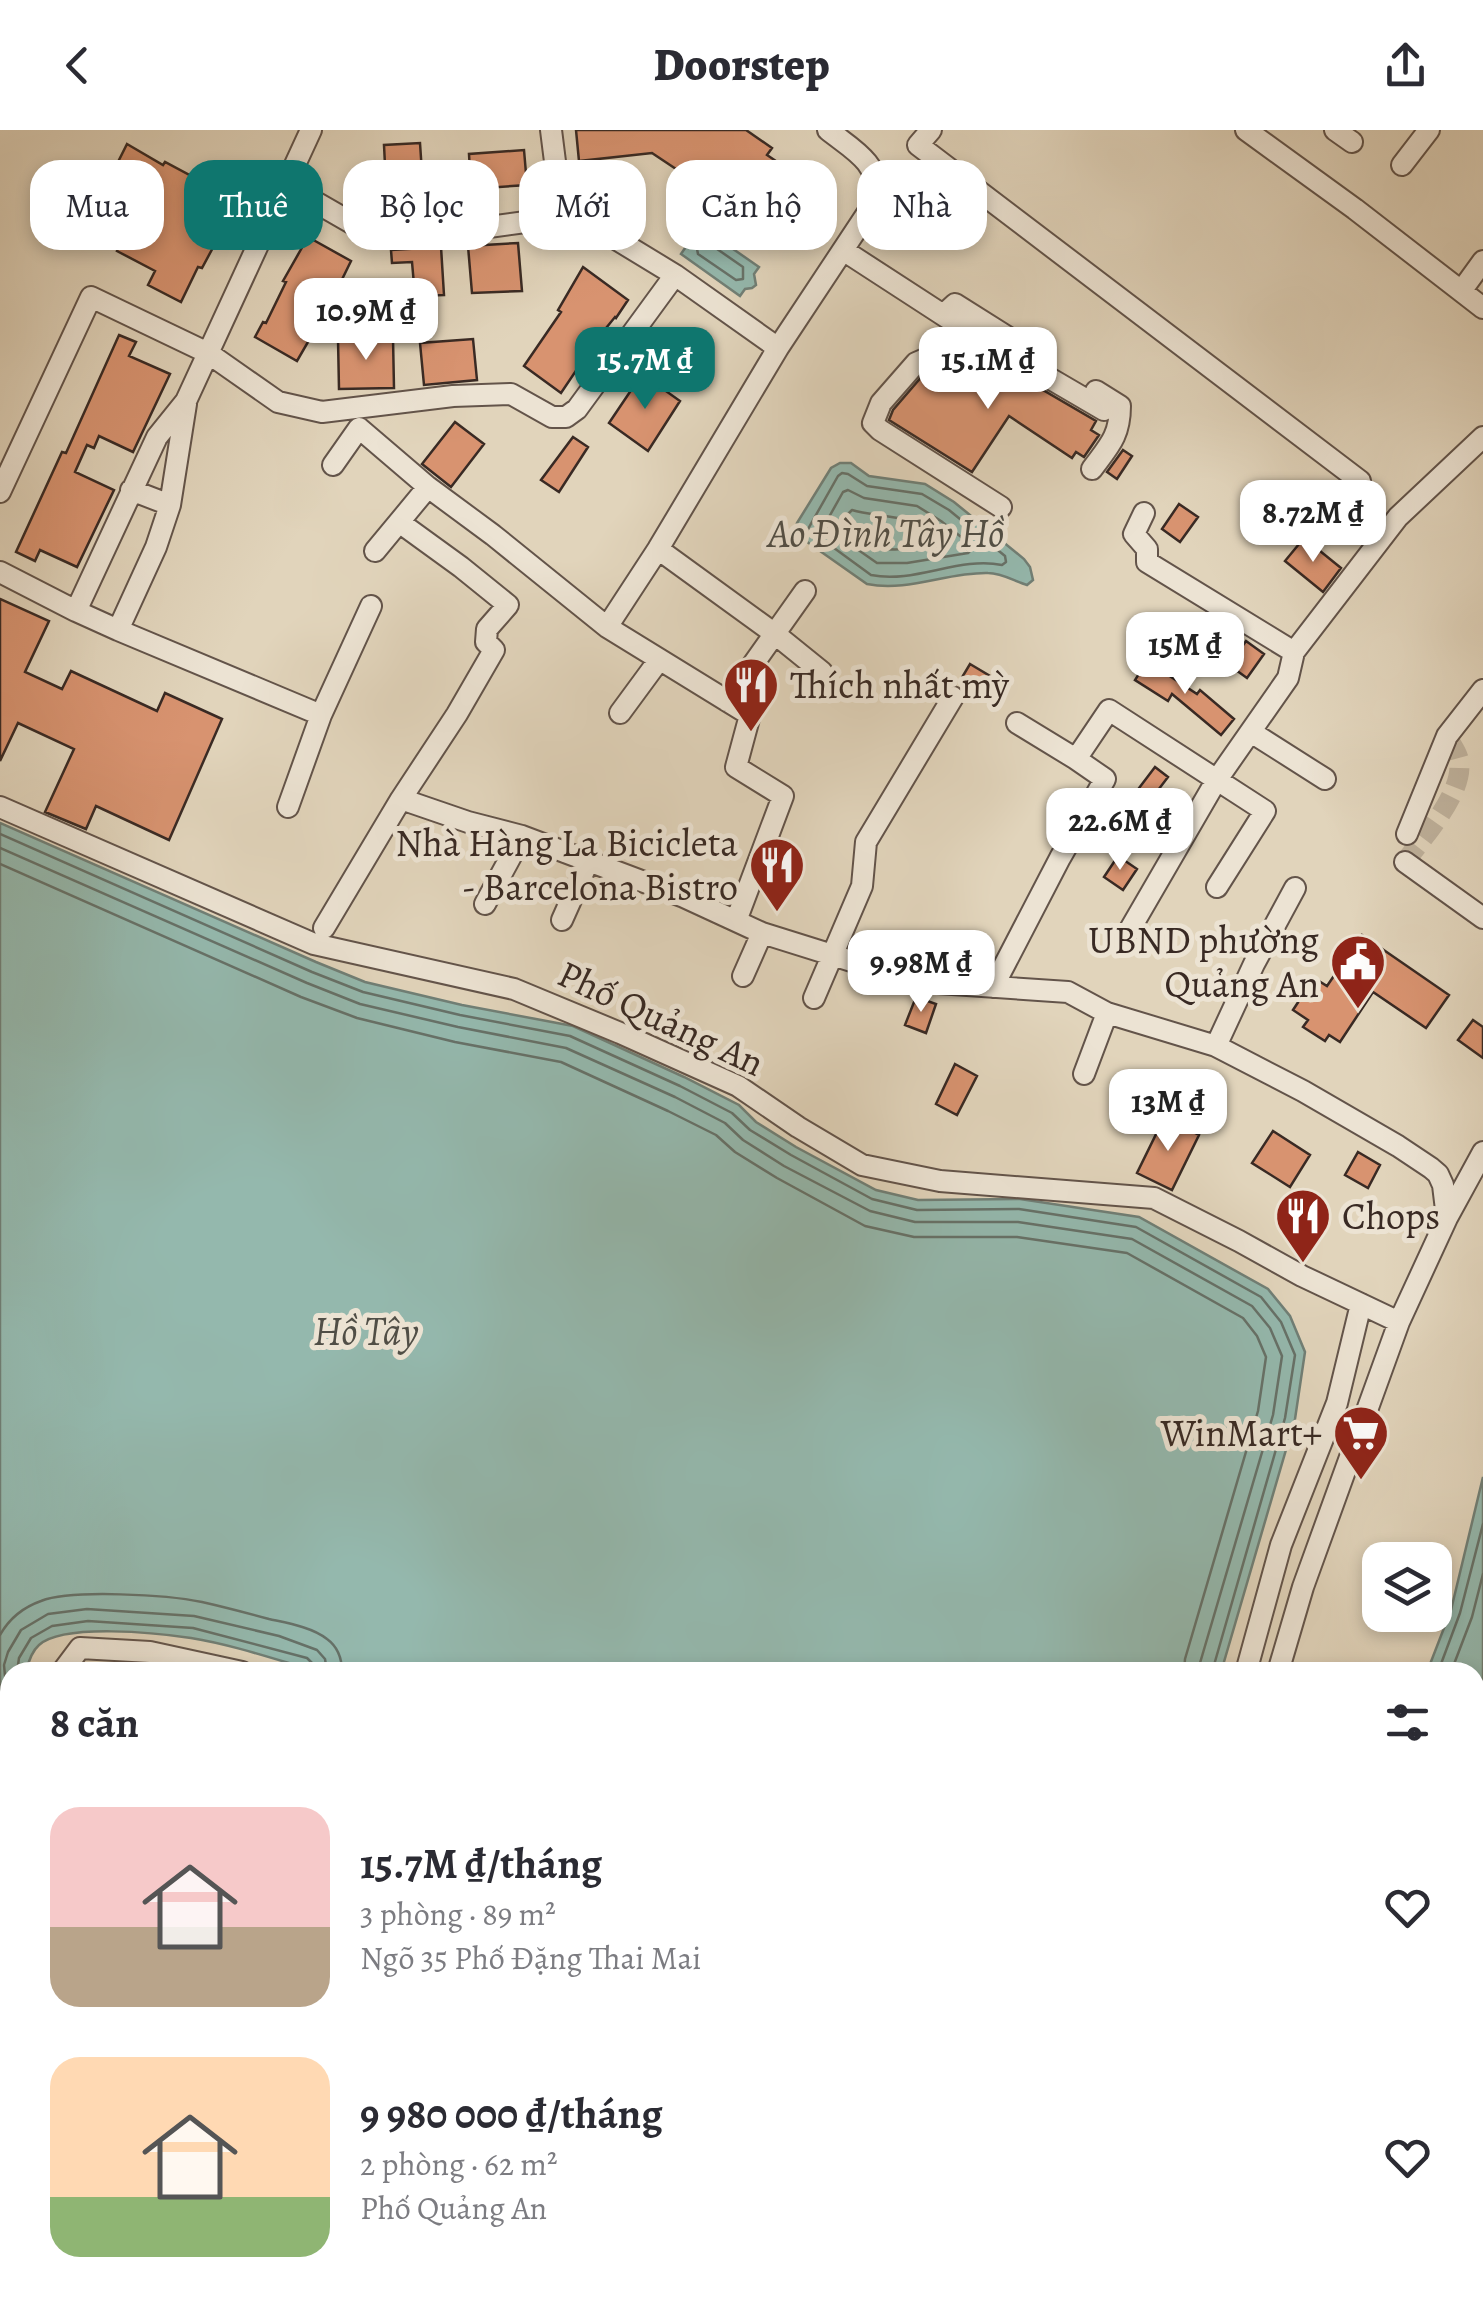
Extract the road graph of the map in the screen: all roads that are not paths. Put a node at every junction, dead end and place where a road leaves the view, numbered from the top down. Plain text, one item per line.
1 (311, 130) edge
2 (551, 130) edge
3 (828, 130) edge
4 (931, 130) edge
5 (1429, 130) edge
6 (1256, 133) edge
7 (296, 160) edge
8 (555, 160) edge
9 (1402, 165) dead end
10 (323, 206) edge
11 (519, 223) edge
12 (254, 250) edge
13 (634, 250) edge
14 (843, 250) junction
15 (1483, 261) edge
16 (675, 275) junction
17 (1462, 290) junction
18 (1483, 307) edge
19 (952, 320) junction
20 (778, 348) junction
21 (208, 353) junction
22 (186, 401) junction
23 (1104, 410) dead end
24 (1483, 437) edge
25 (333, 464) dead end
26 (1092, 469) dead end
27 (1360, 481) dead end
28 (428, 487) junction
29 (131, 490) junction
30 (0, 492) edge
31 (170, 505) junction
32 (1001, 507) dead end
33 (1144, 513) dead end
34 (399, 522) junction
35 (658, 548) junction
36 (375, 551) dead end
37 (0, 572) edge
38 (805, 591) dead end
39 (370, 606) dead end
40 (76, 610) junction
41 (606, 627) junction
42 (118, 630) junction
43 (775, 634) junction
44 (1294, 652) junction
45 (659, 660) junction
46 (822, 672) dead end
47 (1483, 690) edge
48 (953, 698) dead end
49 (727, 701) junction
50 (620, 714) dead end
51 (321, 716) junction
52 (1018, 724) dead end
53 (1251, 732) junction
54 (1076, 759) junction
55 (1325, 779) dead end
56 (1216, 781) junction
57 (402, 798) junction
58 (288, 806) dead end
59 (0, 807) edge
60 (1406, 834) dead end
61 (522, 836) junction
62 (588, 862) junction
63 (1404, 862) dead end
64 (1217, 888) dead end
65 (1295, 888) dead end
66 (486, 904) dead end
67 (1483, 918) edge
68 (562, 920) dead end
69 (736, 920) junction
70 (324, 928) dead end
71 (1129, 931) dead end
72 (762, 933) junction
73 (833, 954) junction
74 (744, 976) dead end
75 (994, 988) junction
76 (814, 998) dead end
77 (1107, 1013) junction
78 (1216, 1046) junction
79 (1084, 1074) dead end
80 (1483, 1152) edge
81 (1447, 1218) junction
82 (1362, 1304) junction
83 (1399, 1322) junction
84 (70, 1662) edge
85 (196, 1662) edge
86 (1249, 1662) edge
87 (1281, 1662) edge

1 - 7 street
2 - 8 street
3 - 14 street
4 - 27 street
5 - 9 street
6 - 17 street
10 - 11 street
12 - 21 street
13 - 16 street
14 - 19 street
14 - 20 street
15 - 17 street
16 - 20 street
16 - 21 street
17 - 18 street
19 - 23 street
19 - 26 street
19 - 32 street
20 - 35 street
21 - 22 street
21 - 30 street
22 - 29 street
22 - 31 street
24 - 44 street
25 - 28 street
28 - 34 street
28 - 41 street
29 - 31 street
29 - 40 street
31 - 42 street
33 - 44 street
34 - 36 street
34 - 57 street
35 - 41 street
35 - 43 street
37 - 40 street
38 - 43 street
39 - 51 street
40 - 42 street
41 - 45 street
42 - 51 street
43 - 46 street
43 - 49 street
44 - 53 street
45 - 49 street
45 - 50 street
47 - 60 street
48 - 73 street
49 - 69 street
51 - 58 street
52 - 54 street
53 - 55 street
53 - 56 street
54 - 56 street
54 - 75 street
56 - 64 street
56 - 71 street
57 - 61 street
57 - 70 street
59 - 82 street, Phố Quảng An
61 - 62 street
61 - 66 street
62 - 68 street
62 - 69 street
63 - 67 street
65 - 78 street
69 - 72 street
72 - 73 street
72 - 74 street
73 - 75 street
73 - 76 street
75 - 77 street
77 - 78 street
77 - 79 street
78 - 81 street
80 - 81 street
81 - 83 street
82 - 83 street, Phố Quảng An
82 - 86 street
83 - 87 street
84 - 85 street

